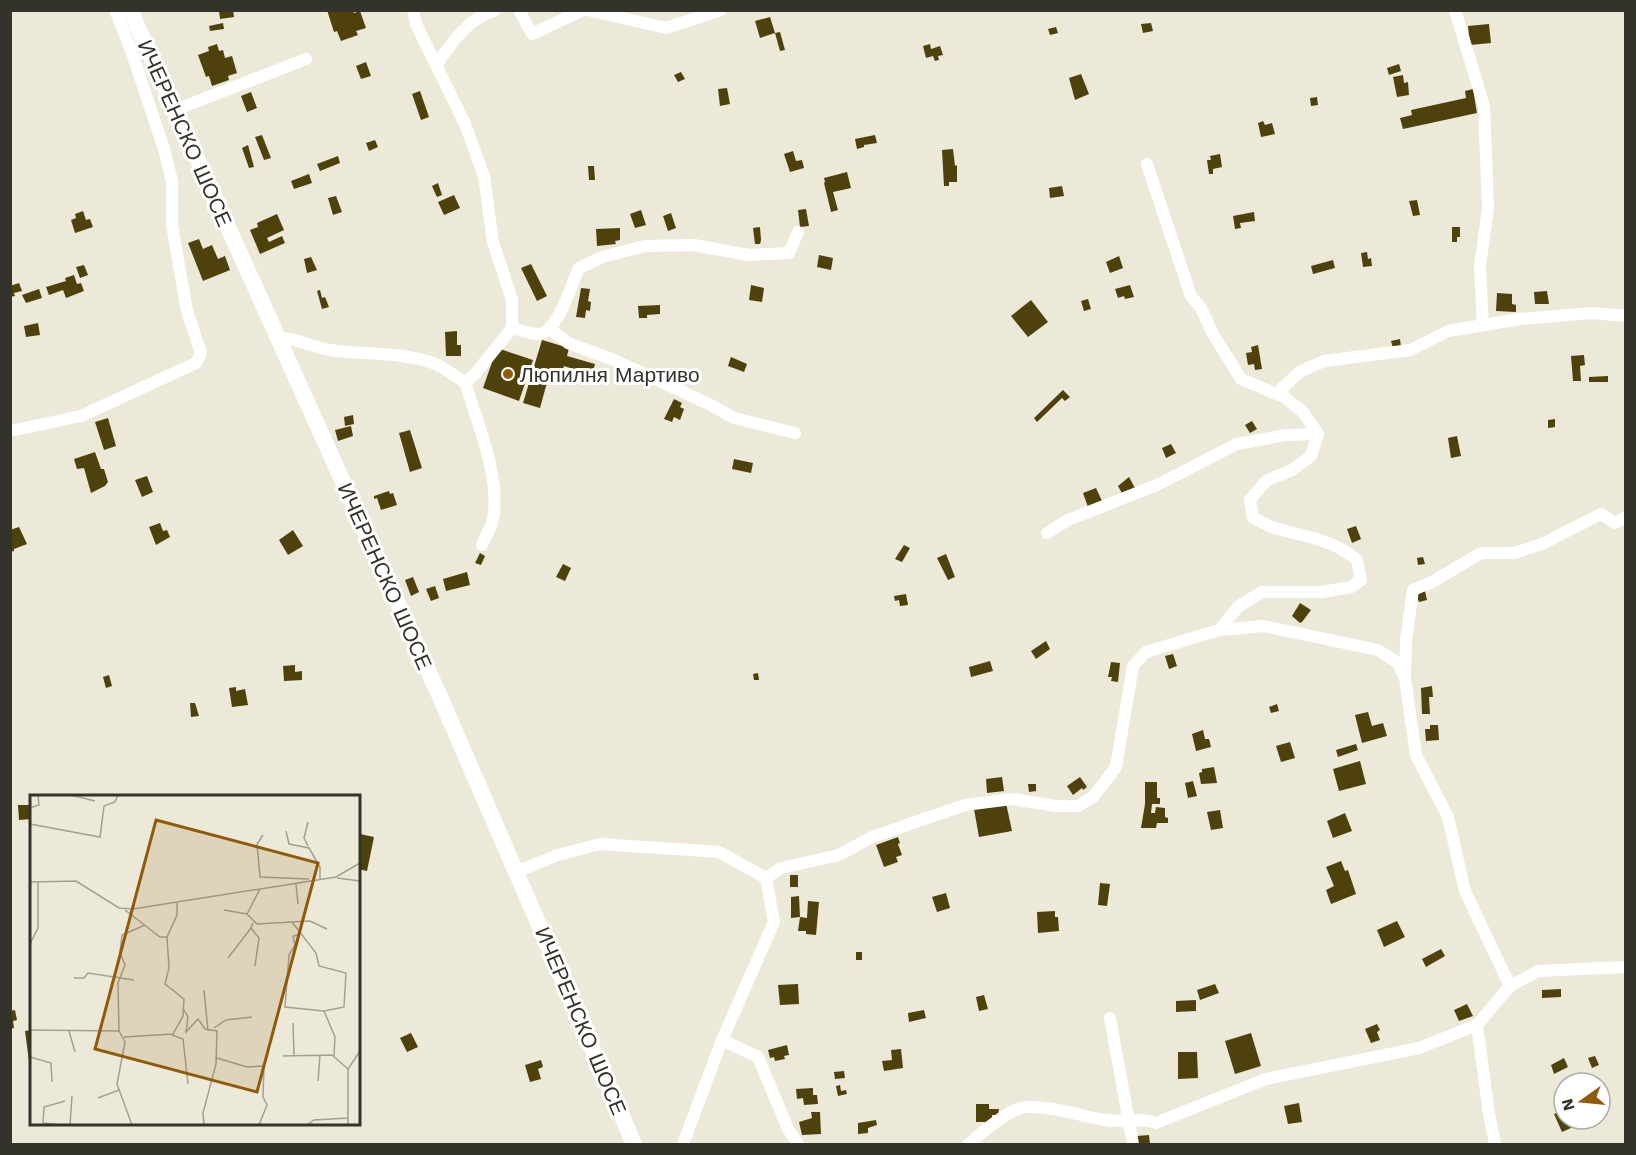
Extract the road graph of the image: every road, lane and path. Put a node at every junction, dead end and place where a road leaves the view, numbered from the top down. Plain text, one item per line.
1 (115, 10) edge
2 (130, 10) edge
3 (414, 10) edge
4 (495, 10) edge
5 (519, 10) edge
6 (583, 10) edge
7 (588, 10) edge
8 (721, 10) edge
9 (1455, 10) edge
10 (306, 59) dead end
11 (436, 65) junction
12 (175, 110) junction
13 (1147, 164) dead end
14 (798, 232) dead end
15 (1626, 316) edge
16 (1483, 325) junction
17 (512, 328) junction
18 (550, 329) junction
19 (278, 338) junction
20 (465, 382) junction
21 (1284, 397) junction
22 (10, 431) edge
23 (795, 433) dead end
24 (1318, 434) junction
25 (1626, 517) edge
26 (1047, 533) dead end
27 (482, 545) dead end
28 (1220, 630) junction
29 (1405, 678) junction
30 (516, 872) junction
31 (766, 878) junction
32 (1626, 967) edge
33 (1510, 986) junction
34 (1110, 1018) dead end
35 (1477, 1025) junction
36 (722, 1040) junction
37 (1128, 1120) junction
38 (634, 1144) edge
39 (683, 1144) edge
40 (798, 1144) edge
41 (969, 1144) edge
42 (1133, 1144) edge
43 (1495, 1144) edge

1 - 22 street
2 - 12 street, ИЧЕРЕНСКО ШОСЕ
3 - 11 street
4 - 11 street
5 - 6 street
7 - 8 street
9 - 16 street
10 - 12 street
11 - 17 street
12 - 19 street, ИЧЕРЕНСКО ШОСЕ
13 - 21 street
14 - 18 street
15 - 16 street
16 - 21 street
17 - 18 street
17 - 20 street
18 - 23 street
19 - 20 street
19 - 30 street, ИЧЕРЕНСКО ШОСЕ
20 - 27 street
21 - 24 street
24 - 26 street
24 - 28 street
25 - 29 street
28 - 29 street
28 - 31 street
29 - 33 street
30 - 31 street
30 - 38 street, ИЧЕРЕНСКО ШОСЕ
31 - 36 street
32 - 33 street
33 - 35 street
34 - 37 street
35 - 37 street
35 - 43 street
36 - 39 street
36 - 40 street
37 - 41 street
37 - 42 street

